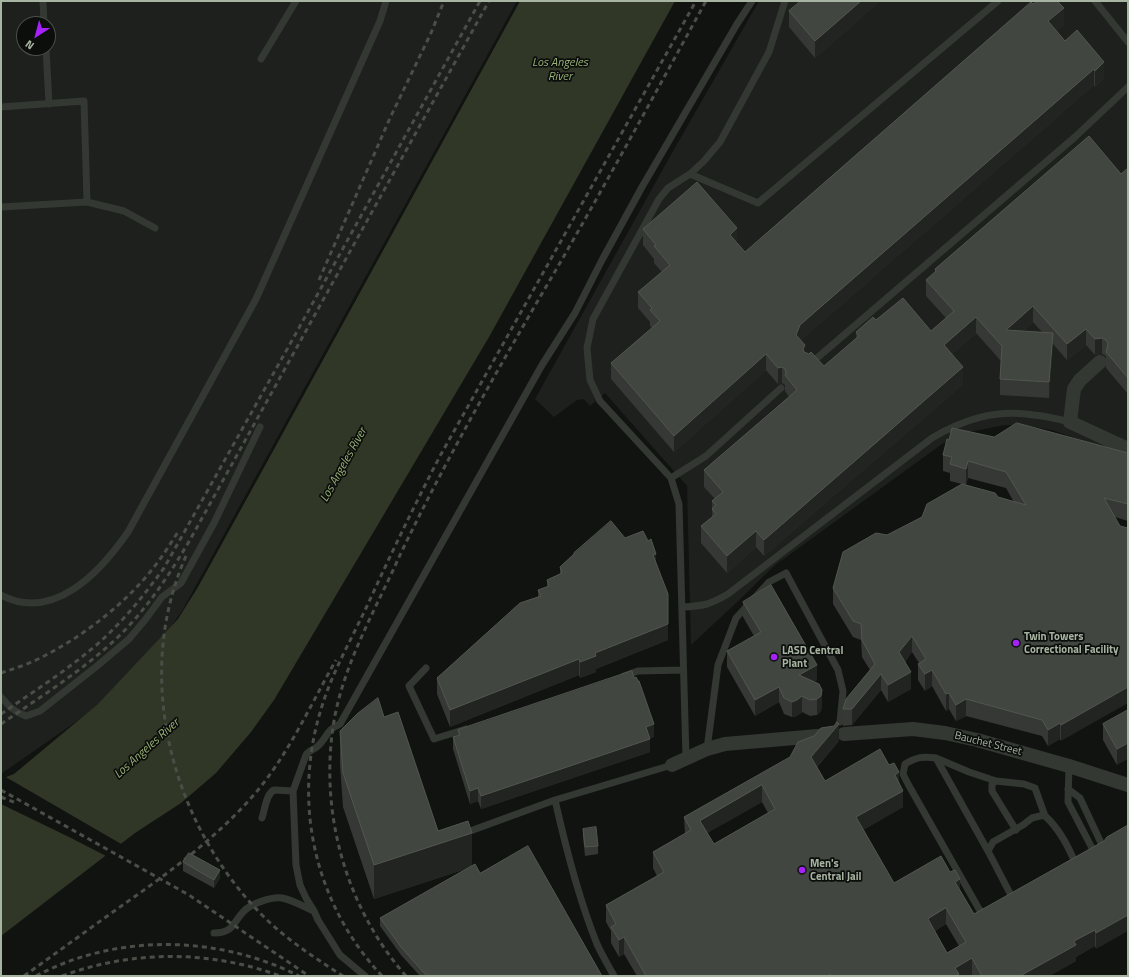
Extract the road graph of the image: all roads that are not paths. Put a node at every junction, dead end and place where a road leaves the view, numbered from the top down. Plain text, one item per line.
1 (43, 1) edge
2 (296, 1) edge
3 (386, 1) edge
4 (752, 1) edge
5 (785, 1) edge
6 (998, 1) edge
7 (1095, 1) edge
8 (44, 16) edge
9 (1128, 42) edge
10 (46, 56) edge
11 (261, 59) dead end
12 (1128, 87) edge
13 (49, 104) junction
14 (1, 107) edge
15 (690, 174) junction
16 (87, 202) junction
17 (1, 207) edge
18 (155, 228) dead end
19 (1100, 362) dead end
20 (808, 365) edge
21 (781, 388) dead end
22 (1070, 422) junction
23 (260, 428) dead end
24 (1128, 449) edge
25 (671, 478) junction
26 (2, 597) edge
27 (682, 607) junction
28 (426, 668) dead end
29 (683, 670) junction
30 (615, 678) edge
31 (1, 697) edge
32 (472, 727) edge
33 (842, 728) joint
34 (829, 735) edge
35 (707, 749) junction
36 (686, 758) junction
37 (936, 758) junction
38 (672, 766) joint
39 (1069, 766) junction
40 (996, 781) junction
41 (1128, 785) edge
42 (1068, 789) junction
43 (293, 791) junction
44 (555, 800) junction
45 (1045, 816) junction
46 (262, 818) dead end
47 (1016, 830) junction
48 (454, 837) edge
49 (988, 851) junction
50 (1070, 871) edge
51 (1022, 898) edge
52 (314, 911) junction
53 (993, 914) edge
54 (214, 933) dead end
55 (364, 976) edge
56 (614, 976) edge

1 - 8 lane
2 - 11 lane
3 - 26 lane
4 - 43 lane
5 - 15 lane
6 - 15 lane
7 - 9 lane
10 - 13 lane
12 - 20 lane
13 - 14 lane
13 - 16 lane
15 - 25 lane
16 - 17 lane
16 - 18 lane
19 - 22 street
21 - 25 lane
22 - 24 street
22 - 27 lane
23 - 31 lane
25 - 27 lane
27 - 29 lane
28 - 32 lane
29 - 30 lane
29 - 36 lane
33 - 35 lane
33 - 39 street, Bauchet Street
34 - 35 street
35 - 36 street
36 - 38 street
37 - 40 lane
37 - 49 lane
37 - 53 lane
38 - 44 lane
39 - 41 street, Bauchet Street
39 - 42 lane
40 - 45 lane
40 - 47 lane
42 - 42 lane
43 - 46 lane
43 - 52 lane
44 - 48 lane
44 - 56 lane
45 - 47 lane
45 - 50 lane
47 - 49 lane
49 - 51 lane
52 - 54 lane
52 - 55 lane

